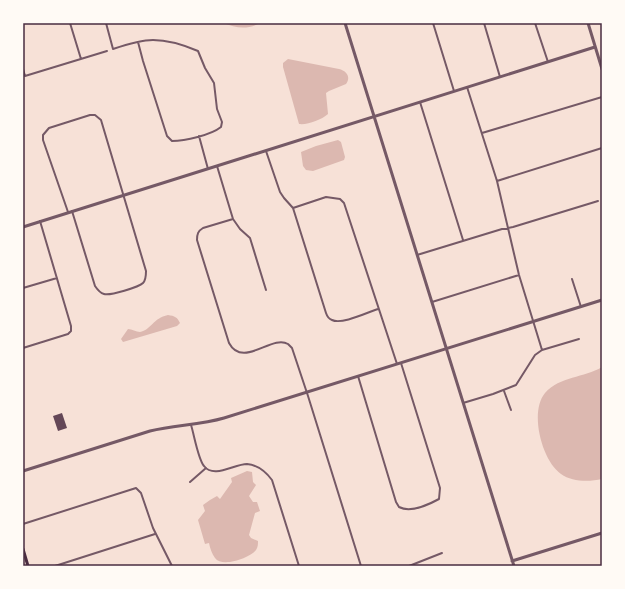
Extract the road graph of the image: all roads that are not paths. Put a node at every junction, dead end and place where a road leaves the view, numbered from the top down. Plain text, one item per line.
1 (70, 23) edge
2 (106, 23) edge
3 (345, 23) edge
4 (432, 23) edge
5 (484, 23) edge
6 (535, 23) edge
7 (588, 23) edge
8 (138, 42) junction
9 (595, 47) junction
10 (108, 51) dead end
11 (81, 59) junction
12 (548, 62) junction
13 (23, 69) edge
14 (602, 69) edge
15 (500, 77) junction
16 (467, 87) junction
17 (454, 91) junction
18 (602, 96) edge
19 (420, 102) junction
20 (373, 116) junction
21 (482, 133) junction
22 (199, 136) junction
23 (602, 148) edge
24 (266, 150) junction
25 (217, 166) junction
26 (208, 169) junction
27 (497, 181) junction
28 (123, 195) junction
29 (598, 201) dead end
30 (293, 208) junction
31 (72, 211) junction
32 (68, 212) junction
33 (233, 218) junction
34 (40, 221) junction
35 (23, 227) edge
36 (508, 228) junction
37 (463, 240) junction
38 (416, 255) junction
39 (519, 275) junction
40 (57, 278) junction
41 (572, 279) dead end
42 (23, 288) edge
43 (266, 290) dead end
44 (602, 300) edge
45 (431, 302) junction
46 (581, 306) junction
47 (378, 309) junction
48 (533, 321) junction
49 (579, 339) dead end
50 (23, 348) edge
51 (446, 349) junction
52 (542, 350) junction
53 (401, 363) junction
54 (397, 364) junction
55 (358, 376) junction
56 (504, 390) junction
57 (306, 392) junction
58 (463, 402) junction
59 (511, 410) dead end
60 (191, 425) junction
61 (206, 468) junction
62 (23, 471) edge
63 (190, 482) dead end
64 (23, 524) edge
65 (602, 533) edge
66 (156, 534) junction
67 (23, 549) edge
68 (442, 553) dead end
69 (512, 561) junction
70 (28, 566) edge
71 (55, 566) edge
72 (172, 566) edge
73 (299, 566) edge
74 (361, 566) edge
75 (409, 566) edge
76 (514, 566) edge

1 - 11 street
2 - 8 street
3 - 20 street
4 - 17 street
5 - 15 street
6 - 12 street
7 - 9 street
8 - 22 street
8 - 22 street
9 - 12 street
9 - 14 street
10 - 11 street
11 - 13 street
12 - 15 street
15 - 16 street
16 - 17 street
16 - 21 street
17 - 19 street
18 - 21 street
19 - 20 street
19 - 37 street
20 - 24 street
20 - 38 street
21 - 27 street
22 - 26 street
23 - 27 street
24 - 25 street
24 - 30 street
25 - 26 street
25 - 33 street
26 - 28 street
27 - 36 street
28 - 31 street
28 - 31 street
28 - 32 street
29 - 36 street
30 - 47 street
30 - 47 street
31 - 32 street
32 - 34 street
33 - 43 street
33 - 57 street
34 - 35 street
34 - 40 street
36 - 37 street
36 - 39 street
37 - 38 street
38 - 45 street
39 - 45 street
39 - 48 street
40 - 42 street
40 - 50 street
41 - 46 street
44 - 46 street
45 - 51 street
46 - 48 street
47 - 54 street
48 - 51 street
48 - 52 street
49 - 52 street
51 - 53 street
51 - 58 street
52 - 56 street
53 - 54 street
53 - 55 street
54 - 55 street
55 - 57 street
56 - 58 street
56 - 59 street
57 - 60 street
57 - 74 street
58 - 69 street
60 - 61 street
60 - 62 street
61 - 63 street
61 - 73 street
64 - 66 street
65 - 69 street
66 - 71 street
66 - 72 street
67 - 70 main road
68 - 75 street
69 - 76 street

